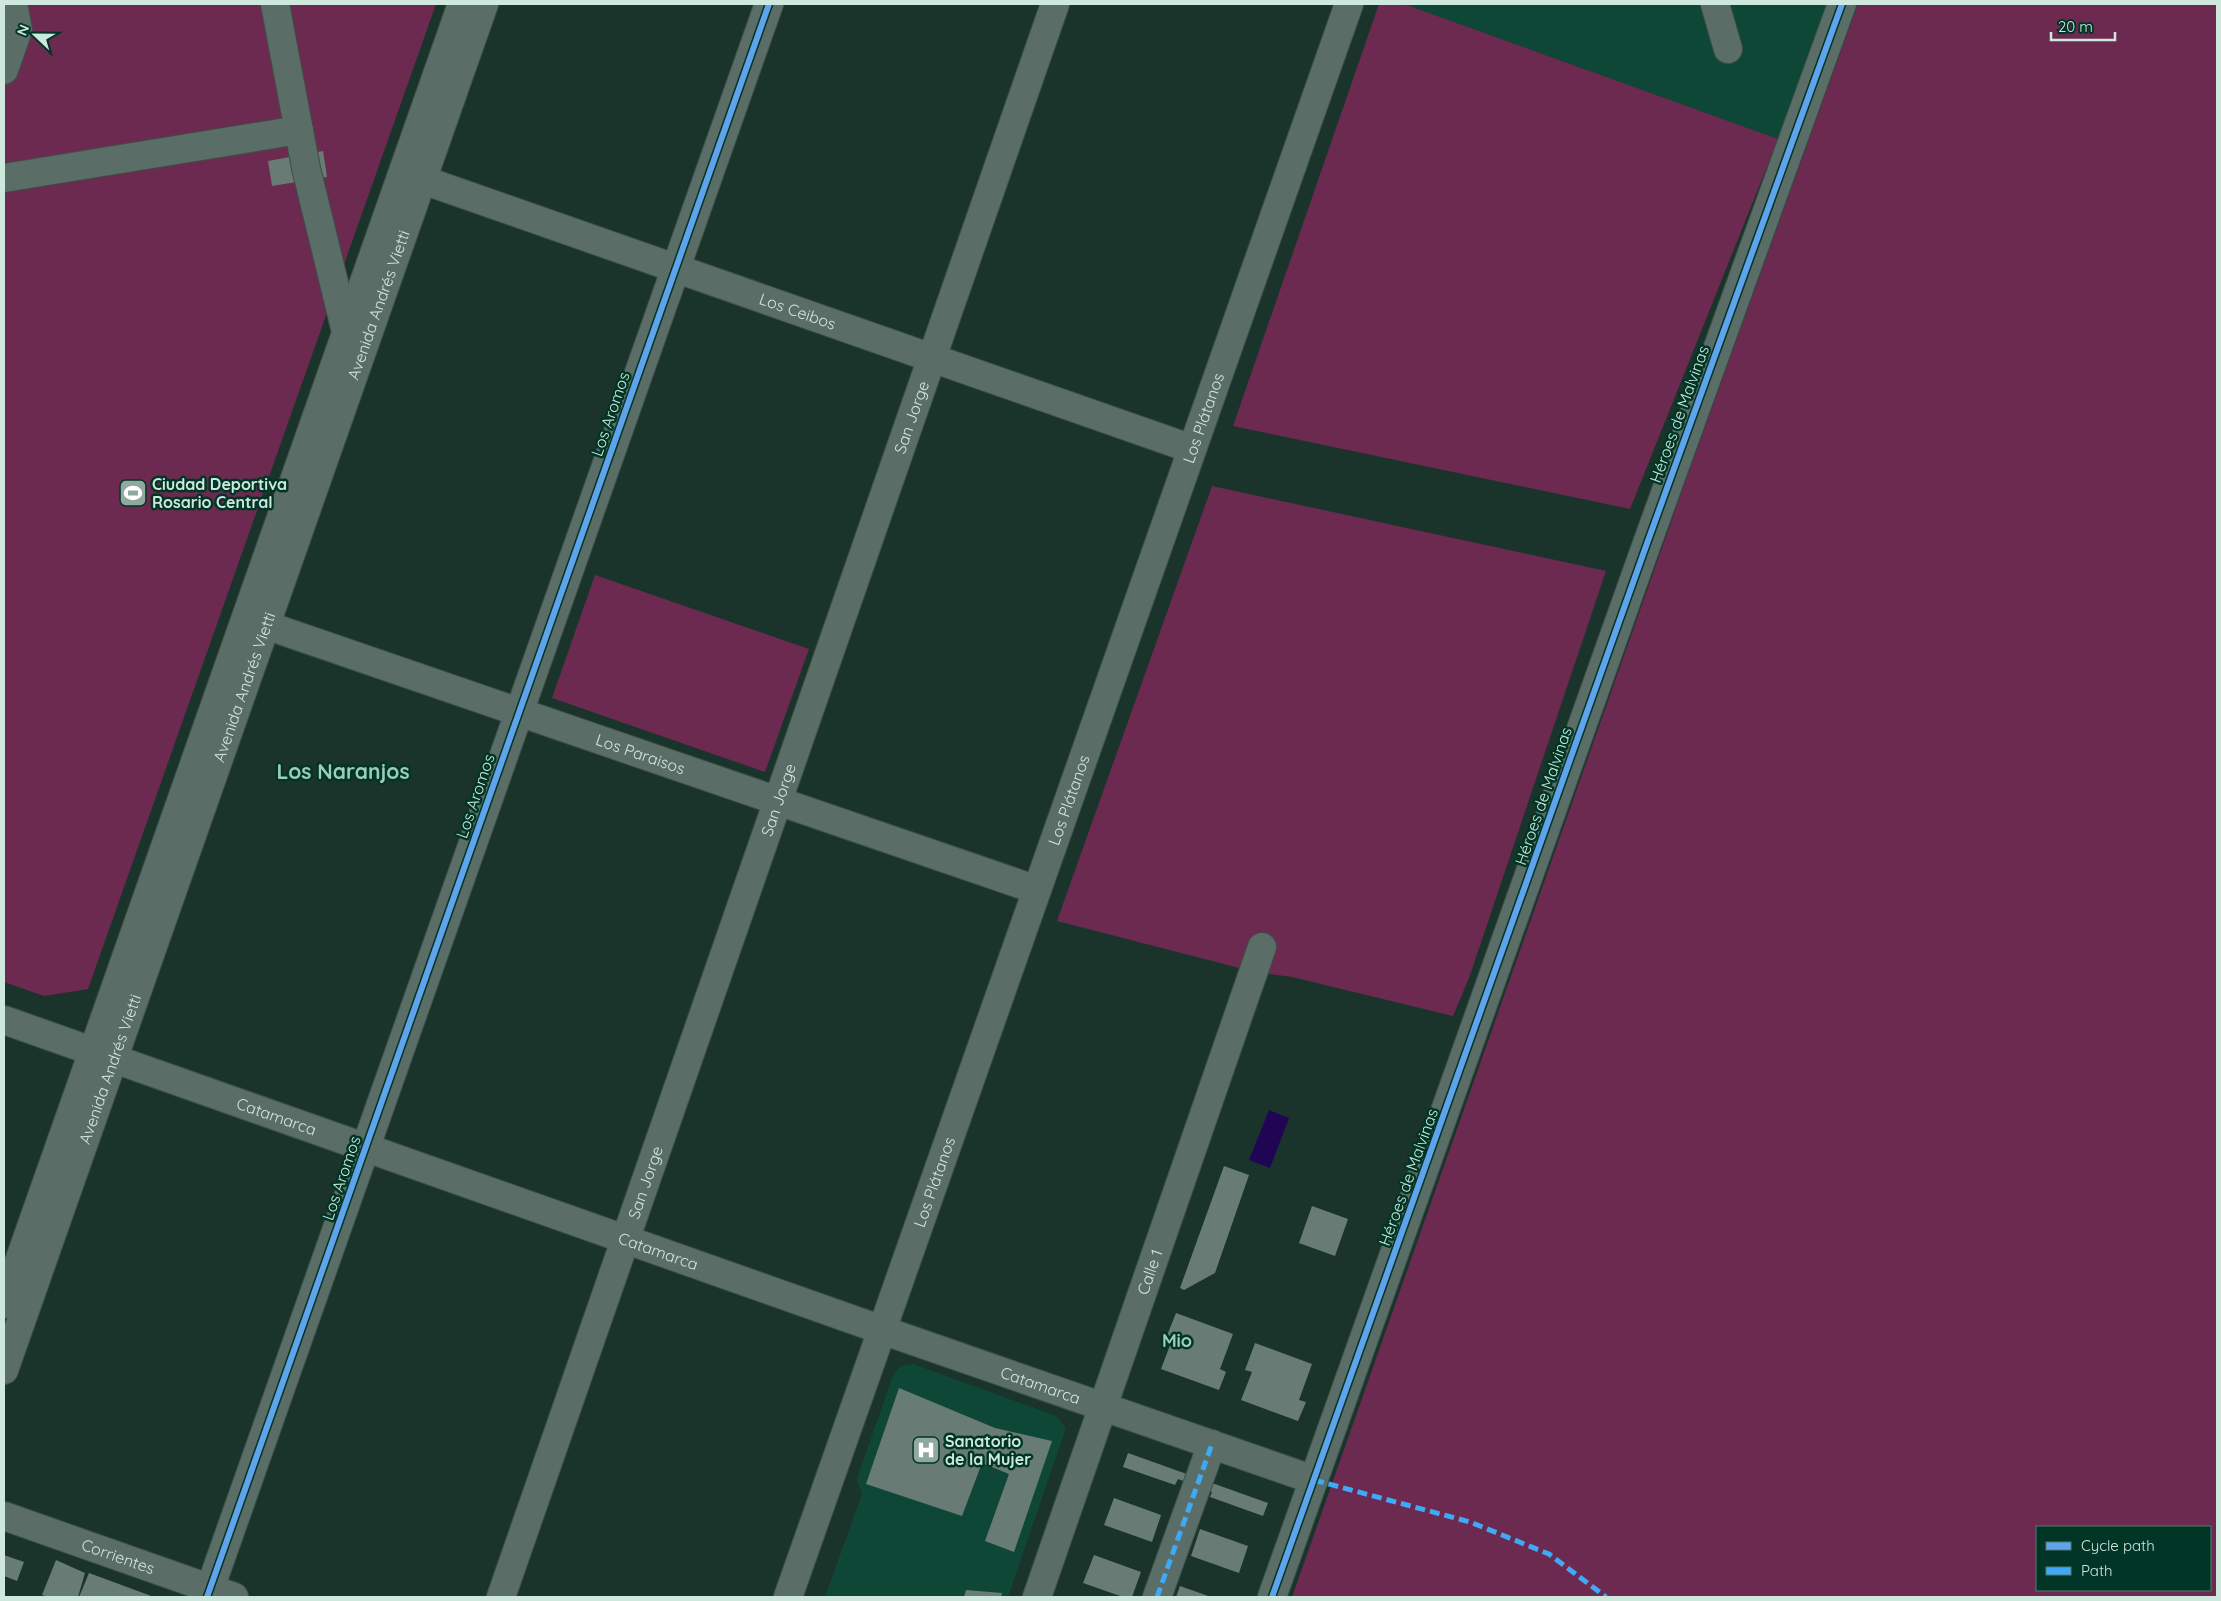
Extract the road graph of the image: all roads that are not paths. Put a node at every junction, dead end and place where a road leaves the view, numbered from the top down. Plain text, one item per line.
1 (13, 4) edge
2 (275, 4) edge
3 (462, 4) edge
4 (484, 4) edge
5 (769, 4) edge
6 (1055, 4) edge
7 (1715, 4) edge
8 (1842, 4) edge
9 (1341, 6) edge
10 (1728, 49) dead end
11 (4, 70) edge
12 (298, 130) junction
13 (412, 176) junction
14 (4, 178) edge
15 (676, 269) junction
16 (356, 336) junction
17 (931, 358) junction
18 (1192, 450) junction
19 (256, 622) junction
20 (520, 712) junction
21 (778, 801) junction
22 (1037, 890) junction
23 (1262, 947) dead end
24 (4, 1020) edge
25 (103, 1055) junction
26 (366, 1148) junction
27 (625, 1240) junction
28 (4, 1304) edge
29 (882, 1330) junction
30 (4, 1370) edge
31 (1103, 1407) junction
32 (1212, 1444) junction
33 (1314, 1480) junction
34 (4, 1516) edge
35 (217, 1595) edge
36 (501, 1597) edge
37 (788, 1597) edge
38 (1037, 1597) edge
39 (1157, 1597) edge
40 (1272, 1597) edge

1 - 11 street
2 - 12 street
3 - 13 street, Avenida Andrés Vietti
4 - 13 street, Avenida Andrés Vietti
5 - 15 street, Los Aromos
6 - 17 street, San Jorge
7 - 10 street
8 - 33 street, Héroes de Malvinas
9 - 18 street, Los Plátanos
12 - 14 street
12 - 16 street
13 - 15 street, Los Ceibos
13 - 16 street, Avenida Andrés Vietti
15 - 17 street, Los Ceibos
15 - 20 street, Los Aromos
16 - 19 street, Avenida Andrés Vietti
17 - 18 street, Los Ceibos
17 - 21 street, San Jorge
18 - 22 street, Los Plátanos
19 - 20 street, Los Paraisos
19 - 25 street, Avenida Andrés Vietti
20 - 21 street, Los Paraisos
20 - 26 street, Los Aromos
21 - 22 street, Los Paraisos
21 - 27 street, San Jorge
22 - 29 street, Los Plátanos
23 - 31 street, Calle 1
24 - 25 street, Catamarca
25 - 26 street, Catamarca
25 - 28 street, Avenida Andrés Vietti
25 - 30 street, Avenida Andrés Vietti
26 - 27 street, Catamarca
26 - 35 street, Los Aromos
27 - 29 street, Catamarca
27 - 36 street, San Jorge
29 - 31 street, Catamarca
29 - 37 street, Los Plátanos
31 - 32 street, Catamarca
31 - 38 street, Calle 1
32 - 33 street, Catamarca
32 - 39 street
33 - 40 street, Héroes de Malvinas
34 - 35 street, Corrientes

